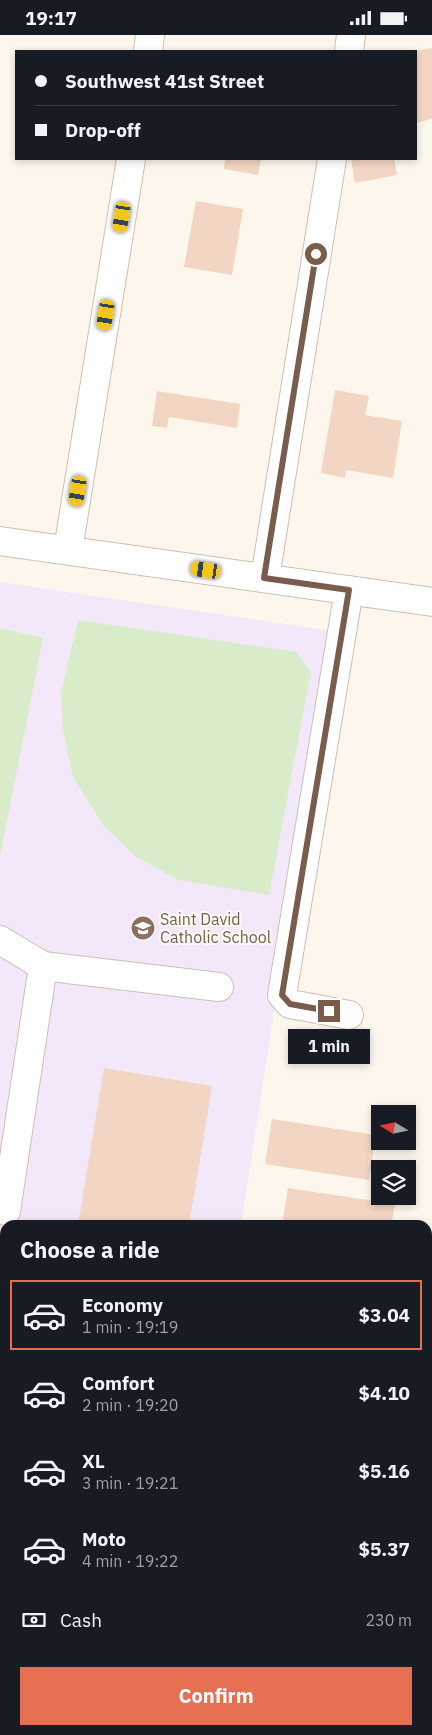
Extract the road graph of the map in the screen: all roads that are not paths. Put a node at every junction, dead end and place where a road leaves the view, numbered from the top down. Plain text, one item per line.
1 (150, 35) edge
2 (352, 35) edge
3 (148, 50) edge
4 (349, 50) edge
5 (131, 160) edge
6 (332, 160) edge
7 (0, 541) edge
8 (68, 550) junction
9 (264, 578) junction
10 (349, 590) junction
11 (432, 601) edge
12 (0, 940) edge
13 (43, 966) junction
14 (219, 987) dead end
15 (348, 1015) dead end
16 (6, 1211) dead end

1 - 3 street
2 - 4 street
5 - 8 street
6 - 9 street
7 - 8 street
8 - 9 street
9 - 10 street
10 - 11 street
10 - 15 street
12 - 13 street
13 - 14 street
13 - 16 street

